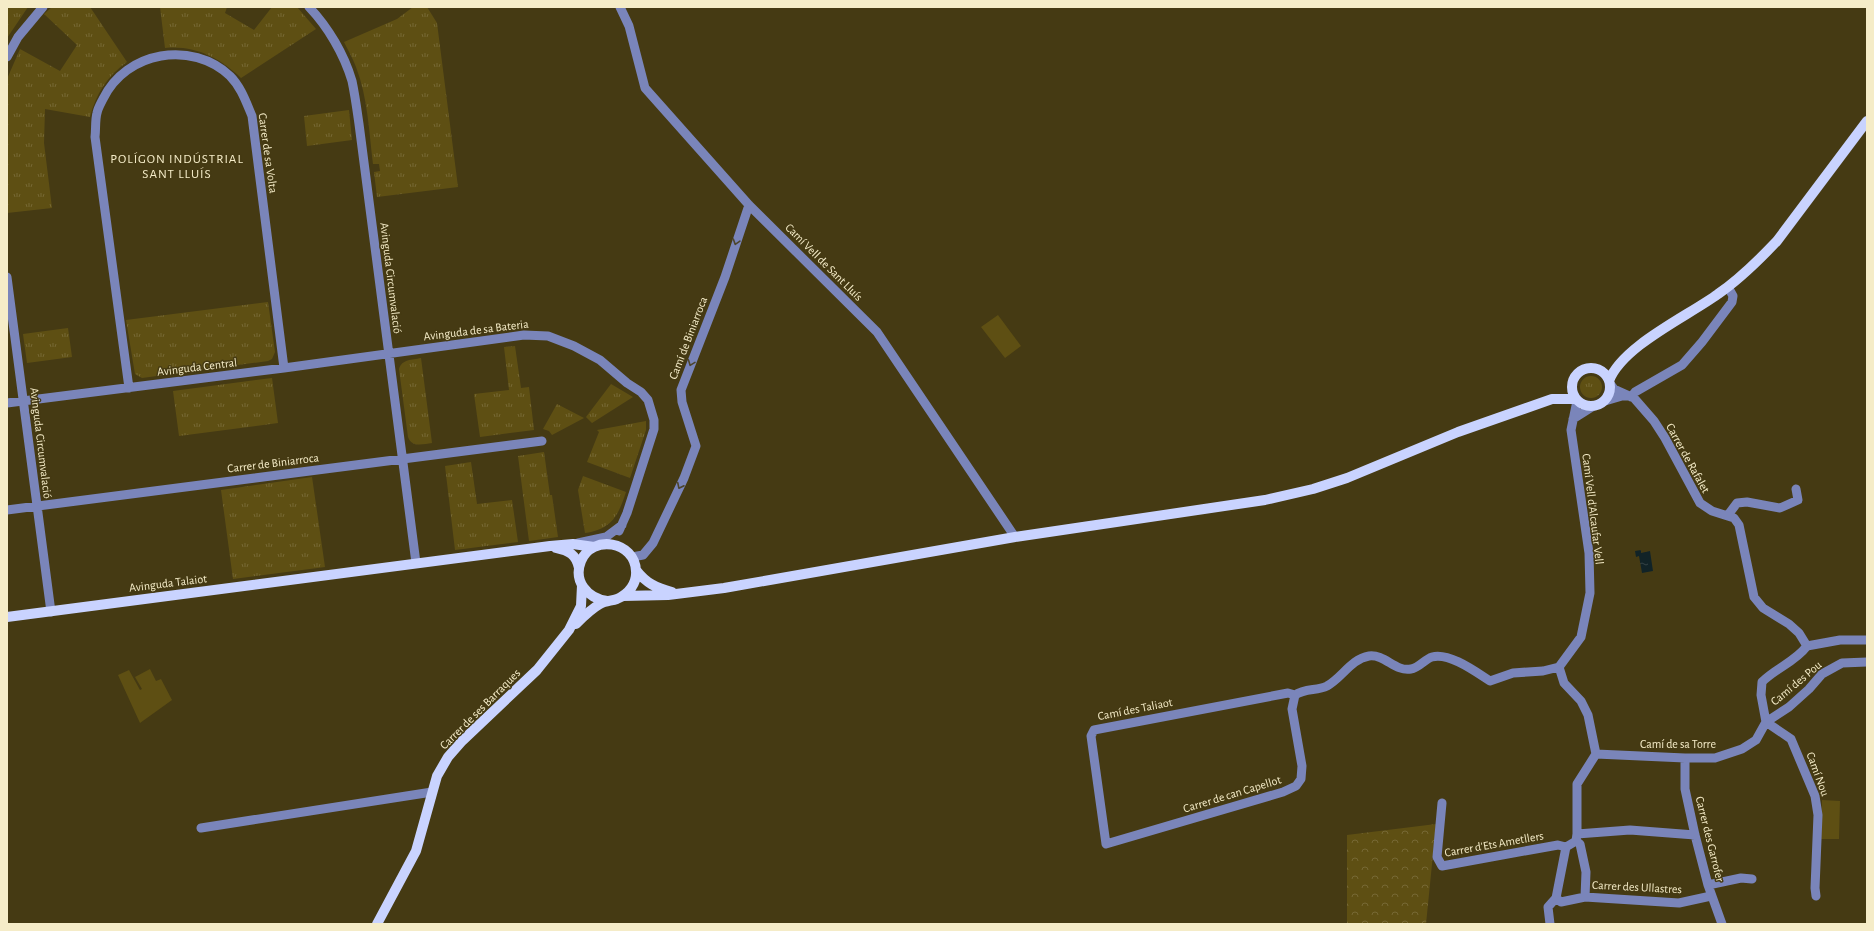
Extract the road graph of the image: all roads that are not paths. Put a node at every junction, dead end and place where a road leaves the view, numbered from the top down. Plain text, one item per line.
1 (43, 7) edge
2 (309, 7) edge
3 (620, 7) edge
4 (7, 57) edge
5 (1867, 121) edge
6 (749, 204) junction
7 (7, 277) edge
8 (1728, 287) junction
9 (389, 354) junction
10 (1620, 362) junction
11 (284, 368) junction
12 (1599, 370) junction
13 (1573, 380) junction
14 (1610, 383) junction
15 (129, 388) junction
16 (1631, 397) junction
17 (1552, 399) junction
18 (1576, 400) junction
19 (24, 401) junction
20 (1605, 401) junction
21 (7, 403) edge
22 (1592, 407) junction
23 (1572, 421) junction
24 (542, 441) dead end
25 (403, 459) junction
26 (1796, 489) dead end
27 (37, 506) junction
28 (7, 510) edge
29 (1728, 515) junction
30 (621, 528) junction
31 (1015, 537) junction
32 (573, 544) junction
33 (608, 544) junction
34 (550, 546) junction
35 (620, 546) junction
36 (594, 547) junction
37 (632, 557) junction
38 (416, 563) junction
39 (579, 569) junction
40 (636, 570) junction
41 (582, 586) junction
42 (680, 594) junction
43 (624, 596) junction
44 (606, 601) junction
45 (51, 612) junction
46 (7, 617) edge
47 (569, 630) junction
48 (1867, 640) edge
49 (1807, 646) junction
50 (1867, 662) edge
51 (1559, 667) junction
52 (1295, 695) junction
53 (1766, 722) junction
54 (1596, 754) junction
55 (1685, 758) junction
56 (432, 792) junction
57 (1442, 803) dead end
58 (201, 828) dead end
59 (1695, 835) junction
60 (1576, 838) junction
61 (1106, 844) joint
62 (1566, 847) junction
63 (1752, 879) dead end
64 (1708, 885) junction
65 (1585, 896) junction
66 (1711, 896) junction
67 (1816, 896) dead end
68 (1556, 898) junction
69 (376, 924) edge
70 (1550, 924) edge
71 (1722, 924) edge

1 - 4 street
2 - 9 street, Avinguda Circumvalació
3 - 6 street, Camí Vell de Sant Lluís
5 - 8 main road
6 - 31 street, Camí Vell de Sant Lluís
6 -> 37 street, Camí de Biniarroca
7 - 19 street, Avinguda Circumvalació
8 - 10 main road
8 - 16 street
9 - 11 street, Avinguda Central
9 - 25 street, Avinguda Circumvalació
9 - 30 street, Avinguda de sa Bateria
10 - 12 main road
10 - 14 main road
11 - 15 street, Avinguda Central
11 - 15 street, Carrer de sa Volta
12 - 13 main road
12 - 14 main road
13 - 17 main road
13 - 18 main road
14 - 16 street, Carrer de Rafalet
14 - 20 main road
15 - 19 street, Avinguda Central
16 - 20 street
16 - 29 street, Carrer de Rafalet
17 - 18 main road
17 - 31 main road
18 - 22 main road
18 - 23 street, Camí Vell d'Alcaufar Vell
19 - 21 street, Avinguda Central
19 - 27 street, Avinguda Circumvalació
20 - 22 main road
22 - 23 street
23 - 51 street, Camí Vell d'Alcaufar Vell
24 - 25 street, Carrer de Biniarroca
25 - 27 street, Carrer de Biniarroca
25 - 38 street, Avinguda Circumvalació
26 - 29 street
27 - 28 street, Carrer de Biniarroca
27 - 45 street, Avinguda Circumvalació
29 - 49 street
30 - 32 street
30 - 33 street
30 - 35 street
31 - 42 main road
32 - 34 main road
32 - 36 main road
33 - 35 main road
33 - 36 main road
34 - 38 main road
34 - 39 main road
35 - 37 main road
36 - 39 main road
37 - 40 main road
38 - 45 main road, Avinguda Talaiot
39 - 41 main road
40 - 42 main road
40 - 43 main road
41 - 44 main road
41 - 47 main road
42 - 43 main road
43 - 44 main road
44 - 47 main road
45 - 46 main road, Avinguda Talaiot
47 - 56 main road, Carrer de ses Barraques
48 - 49 street
49 - 53 street
50 - 53 street, Camí des Pou
51 - 52 street
51 - 54 street
52 - 61 street, Carrer de can Capellot
52 - 61 street, Camí des Taliaot
53 - 55 street, Camí de sa Torre
53 - 67 street, Camí Nou
54 - 55 street, Camí de sa Torre
54 - 60 street
55 - 59 street, Carrer des Garrofer
56 - 58 street
56 - 69 main road, Carrer de ses Barraques
57 - 62 street, Carrer d'Ets Ametllers
59 - 60 street
59 - 64 street, Carrer des Garrofer
60 - 62 street
60 - 65 street, Carrer des Ullastres
62 - 68 street
63 - 64 street
64 - 66 street, Carrer des Garrofer
65 - 66 street, Carrer des Ullastres
65 - 68 street, Carrer des Ullastres
66 - 71 street, Carrer des Garrofer
68 - 70 street

